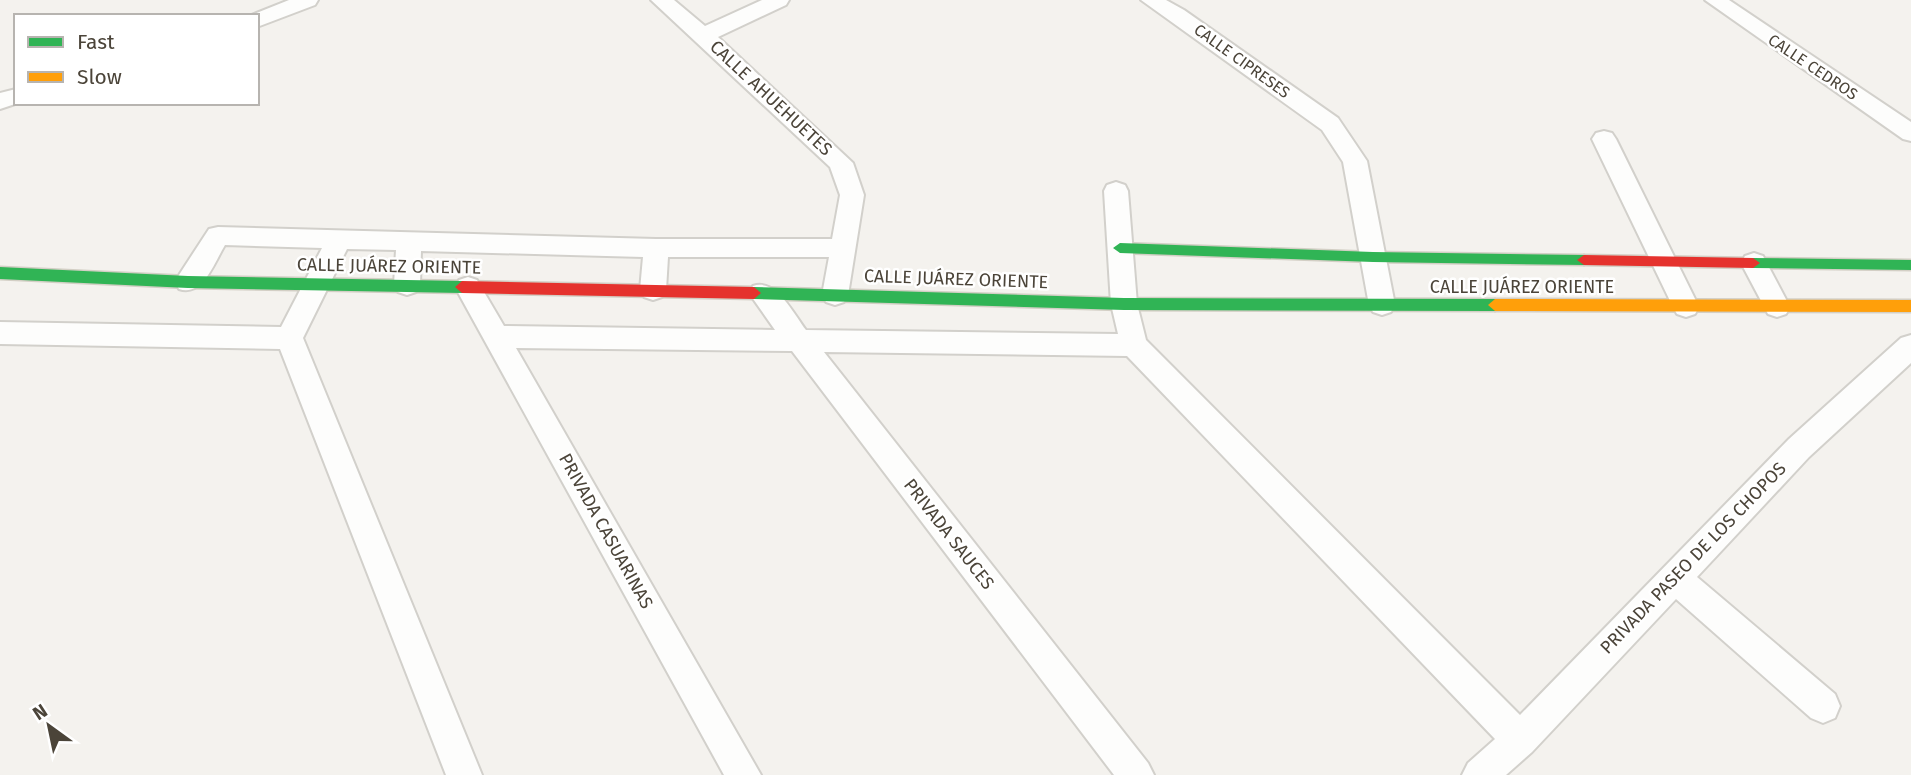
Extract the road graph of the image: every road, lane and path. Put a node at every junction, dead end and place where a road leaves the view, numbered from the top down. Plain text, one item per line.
1 (308, 0) edge
2 (662, 0) edge
3 (779, 0) edge
4 (1152, 0) edge
5 (1715, 0) edge
6 (259, 19) edge
7 (704, 35) junction
8 (1911, 133) edge
9 (1604, 139) dead end
10 (1116, 191) dead end
11 (340, 238) junction
12 (409, 240) junction
13 (656, 248) junction
14 (843, 248) junction
15 (1120, 248) junction
16 (1373, 257) junction
17 (1664, 262) junction
18 (1754, 263) junction
19 (1911, 265) edge
20 (0, 273) edge
21 (188, 282) junction
22 (318, 284) junction
23 (407, 285) junction
24 (468, 286) junction
25 (653, 290) junction
26 (762, 293) junction
27 (835, 295) junction
28 (1124, 304) junction
29 (1382, 305) junction
30 (1911, 306) edge
31 (1686, 307) junction
32 (1777, 307) junction
33 (0, 333) edge
34 (497, 337) junction
35 (289, 338) junction
36 (799, 341) junction
37 (1134, 345) junction
38 (1911, 346) edge
39 (1675, 578) junction
40 (1823, 706) dead end
41 (1520, 740) junction
42 (464, 775) edge
43 (743, 775) edge
44 (1136, 775) edge
45 (1480, 775) edge

1 - 6 street
2 - 7 street, CALLE AHUEHUETES
3 - 7 street
4 - 16 street, CALLE CIPRESES
5 - 8 street, CALLE CEDROS
7 - 14 street, CALLE AHUEHUETES
9 - 17 street
10 - 15 street
11 - 12 street
11 - 21 street
11 - 22 street
12 - 13 street
12 - 23 street
13 - 14 street
13 - 25 street
14 - 27 street, CALLE AHUEHUETES
15 - 16 street
15 - 28 street
16 - 17 street
16 - 29 street, CALLE CIPRESES
17 - 18 street
17 - 31 street
18 - 19 street
18 - 32 street
20 - 21 street, CALLE JUÁREZ ORIENTE
21 - 22 street, CALLE JUÁREZ ORIENTE
22 - 23 street, CALLE JUÁREZ ORIENTE
22 - 35 street
23 - 24 street, CALLE JUÁREZ ORIENTE
24 - 25 street, CALLE JUÁREZ ORIENTE
24 - 34 street, PRIVADA CASUARINAS
25 - 26 street, CALLE JUÁREZ ORIENTE
26 - 27 street, CALLE JUÁREZ ORIENTE
26 - 36 street, PRIVADA SAUCES
27 - 28 street, CALLE JUÁREZ ORIENTE
28 - 29 street, CALLE JUÁREZ ORIENTE
28 - 37 street
29 - 31 street, CALLE JUÁREZ ORIENTE
30 - 32 street, CALLE JUÁREZ ORIENTE
31 - 32 street, CALLE JUÁREZ ORIENTE
33 - 35 street
34 - 36 street
34 - 43 street, PRIVADA CASUARINAS
35 - 42 street
36 - 37 street
36 - 44 street, PRIVADA SAUCES
37 - 41 street
38 - 39 street, PRIVADA PASEO DE LOS CHOPOS
39 - 40 street
39 - 41 street, PRIVADA PASEO DE LOS CHOPOS
41 - 45 street, PRIVADA PASEO DE LOS CHOPOS

